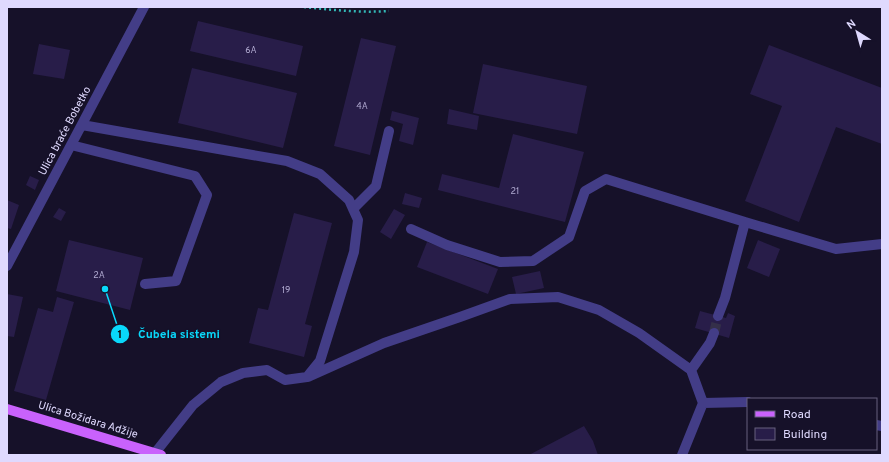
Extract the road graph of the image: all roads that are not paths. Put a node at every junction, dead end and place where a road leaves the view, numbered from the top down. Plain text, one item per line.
1 (144, 7) edge
2 (82, 125) junction
3 (389, 131) dead end
4 (71, 146) junction
5 (353, 209) junction
6 (745, 222) junction
7 (411, 228) dead end
8 (882, 244) edge
9 (7, 266) edge
10 (145, 284) dead end
11 (718, 316) tunnel mouth
12 (714, 334) tunnel mouth
13 (691, 370) junction
14 (307, 378) junction
15 (747, 402) edge
16 (703, 403) junction
17 (7, 409) edge
18 (158, 454) edge
19 (682, 455) edge

1 - 2 street, Ulica braće Bobetko
2 - 4 street, Ulica braće Bobetko
2 - 5 street
3 - 5 street
4 - 9 street, Ulica braće Bobetko
4 - 10 street
5 - 14 street
6 - 7 street
6 - 8 street
6 - 11 street
12 - 13 street
13 - 14 street
13 - 16 street
14 - 18 street
15 - 16 street
16 - 19 street
17 - 18 main road, Ulica Božidara Adžije

